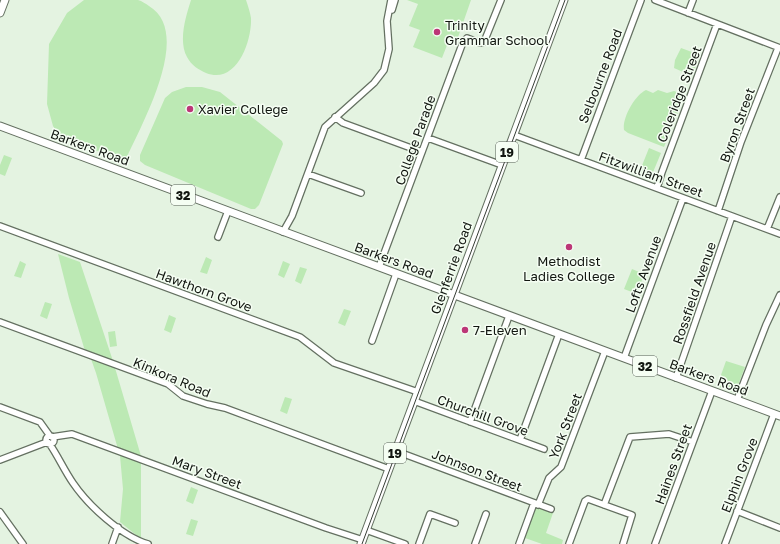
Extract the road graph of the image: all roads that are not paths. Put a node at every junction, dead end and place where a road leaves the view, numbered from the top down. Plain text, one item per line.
1 (5, 0) edge
2 (391, 0) edge
3 (395, 0) edge
4 (500, 0) edge
5 (564, 0) edge
6 (641, 0) edge
7 (655, 0) edge
8 (693, 0) edge
9 (0, 13) edge
10 (688, 13) junction
11 (387, 17) junction
12 (717, 24) junction
13 (779, 48) edge
14 (335, 117) junction
15 (1, 127) edge
16 (514, 135) junction
17 (428, 138) junction
18 (422, 152) junction
19 (581, 160) junction
20 (502, 165) junction
21 (308, 174) junction
22 (656, 188) junction
23 (361, 193) dead end
24 (780, 197) edge
25 (683, 198) junction
26 (228, 211) junction
27 (718, 211) junction
28 (292, 216) junction
29 (732, 216) junction
30 (0, 226) edge
31 (767, 230) junction
32 (283, 232) junction
33 (780, 234) edge
34 (292, 235) junction
35 (218, 237) dead end
36 (380, 267) junction
37 (396, 274) junction
38 (454, 295) junction
39 (780, 295) edge
40 (509, 316) junction
41 (0, 322) edge
42 (559, 334) junction
43 (372, 341) dead end
44 (604, 351) junction
45 (624, 358) junction
46 (676, 378) junction
47 (712, 391) junction
48 (416, 396) junction
49 (737, 400) junction
50 (0, 407) edge
51 (777, 415) edge
52 (470, 422) junction
53 (50, 440) junction
54 (520, 440) junction
55 (693, 442) junction
56 (544, 449) dead end
57 (396, 451) junction
58 (0, 460) edge
59 (390, 467) junction
60 (536, 504) junction
61 (604, 505) junction
62 (551, 509) dead end
63 (737, 511) junction
64 (0, 512) edge
65 (486, 514) dead end
66 (454, 523) dead end
67 (118, 528) junction
68 (780, 528) edge
69 (366, 530) junction
70 (362, 542) edge
71 (23, 544) edge
72 (112, 544) edge
73 (146, 544) edge
74 (405, 544) edge
75 (419, 544) edge
76 (475, 544) edge
77 (519, 544) edge
78 (569, 544) edge
79 (623, 544) edge
80 (655, 544) edge
81 (725, 544) edge

1 - 9 main road
2 - 11 street
3 - 11 street
4 - 17 street, College Parade
5 - 16 main road, Glenferrie Road / 19
6 - 19 street, Selbourne Road
7 - 10 street
8 - 10 street
10 - 12 street
11 - 14 street
12 - 13 street
12 - 22 street, Coleridge Street
13 - 27 street, Byron Street
14 - 18 street
14 - 21 street
15 - 26 main road, Barkers Road / 32
16 - 19 street, Fitzwilliam Street
16 - 20 main road, Glenferrie Road / 19
17 - 18 street, College Parade
17 - 20 street
18 - 36 street, College Parade
19 - 22 street, Fitzwilliam Street
20 - 38 main road, Glenferrie Road / 19
21 - 23 street
21 - 28 street
22 - 25 street, Fitzwilliam Street
24 - 31 street
25 - 27 street, Fitzwilliam Street
25 - 45 street, Lofts Avenue
26 - 32 main road, Barkers Road / 32
26 - 35 street
27 - 29 street, Fitzwilliam Street
28 - 32 street
28 - 34 street
29 - 31 street, Fitzwilliam Street
29 - 46 street, Rossfield Avenue
30 - 48 street, Hawthorn Grove
31 - 33 street, Fitzwilliam Street
32 - 34 main road, Barkers Road / 32
34 - 36 main road, Barkers Road / 32
36 - 37 main road, Barkers Road / 32
37 - 38 main road, Barkers Road / 32
37 - 43 street
38 - 40 main road, Barkers Road / 32
38 - 48 main road, Glenferrie Road / 19
39 - 49 street
40 - 42 main road, Barkers Road / 32
40 - 52 street
41 - 59 street, Kinkora Road
42 - 44 main road, Barkers Road / 32
42 - 54 street
44 - 45 main road, Barkers Road / 32
44 - 60 street, York Street
45 - 46 main road, Barkers Road / 32
46 - 47 main road, Barkers Road / 32
47 - 49 main road, Barkers Road / 32
47 - 55 street, Haines Street
48 - 52 street, Churchill Grove
48 - 57 main road, Glenferrie Road / 19
49 - 51 main road, Barkers Road / 32
50 - 53 street
51 - 63 street, Elphin Grove
52 - 54 street, Churchill Grove
53 - 58 street, Mary Street
53 - 67 street
53 - 70 street, Mary Street
54 - 56 street, Churchill Grove
55 - 61 street
55 - 80 street, Haines Street
57 - 59 main road, Glenferrie Road / 19
57 - 60 street, Johnson Street
59 - 69 main road, Glenferrie Road / 19
60 - 62 street, Johnson Street
60 - 77 street, York Street
61 - 78 street
61 - 79 street
63 - 68 street
63 - 81 street, Elphin Grove
64 - 71 street
65 - 76 street
66 - 75 street
67 - 72 street
67 - 73 street
69 - 70 main road, Glenferrie Road / 19
69 - 74 street

